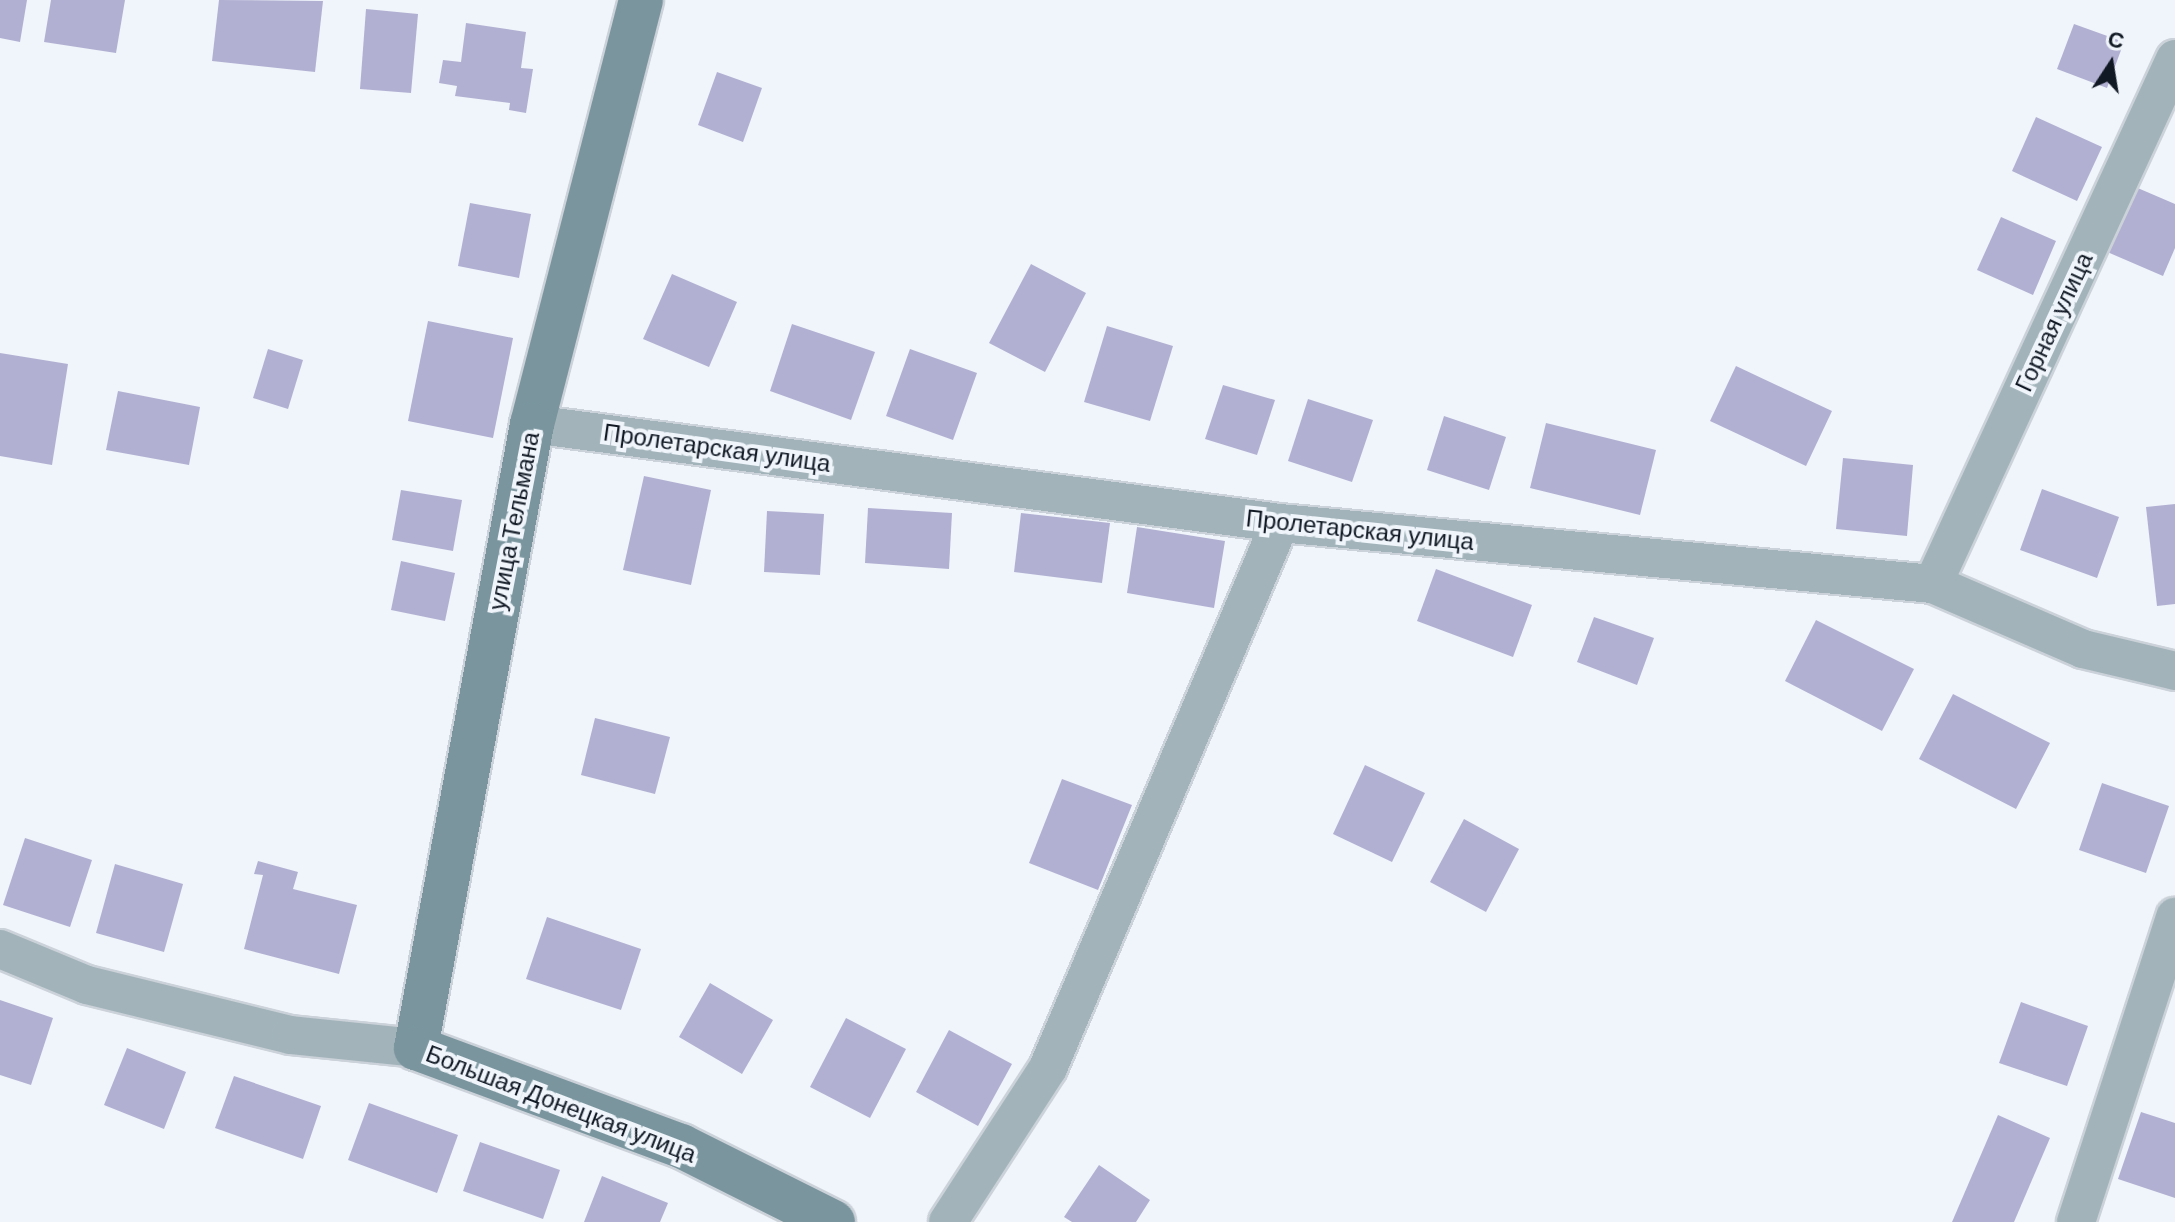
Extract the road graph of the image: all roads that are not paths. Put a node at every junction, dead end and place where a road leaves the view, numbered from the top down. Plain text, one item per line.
1 (641, 0) edge
2 (2175, 59) edge
3 (532, 424) junction
4 (1280, 523) junction
5 (1933, 584) junction
6 (2175, 671) edge
7 (2175, 917) edge
8 (0, 949) edge
9 (416, 1048) junction
10 (833, 1222) edge
11 (948, 1222) edge
12 (2076, 1222) edge

1 - 3 street, улица Тельмана
2 - 5 street, Горная улица
3 - 4 street, Пролетарская улица
3 - 9 street, улица Тельмана
4 - 5 street, Пролетарская улица
4 - 11 street
5 - 6 street, Пролетарская улица
7 - 12 street
8 - 9 street, Большая Донецкая улица
9 - 10 street, Большая Донецкая улица

